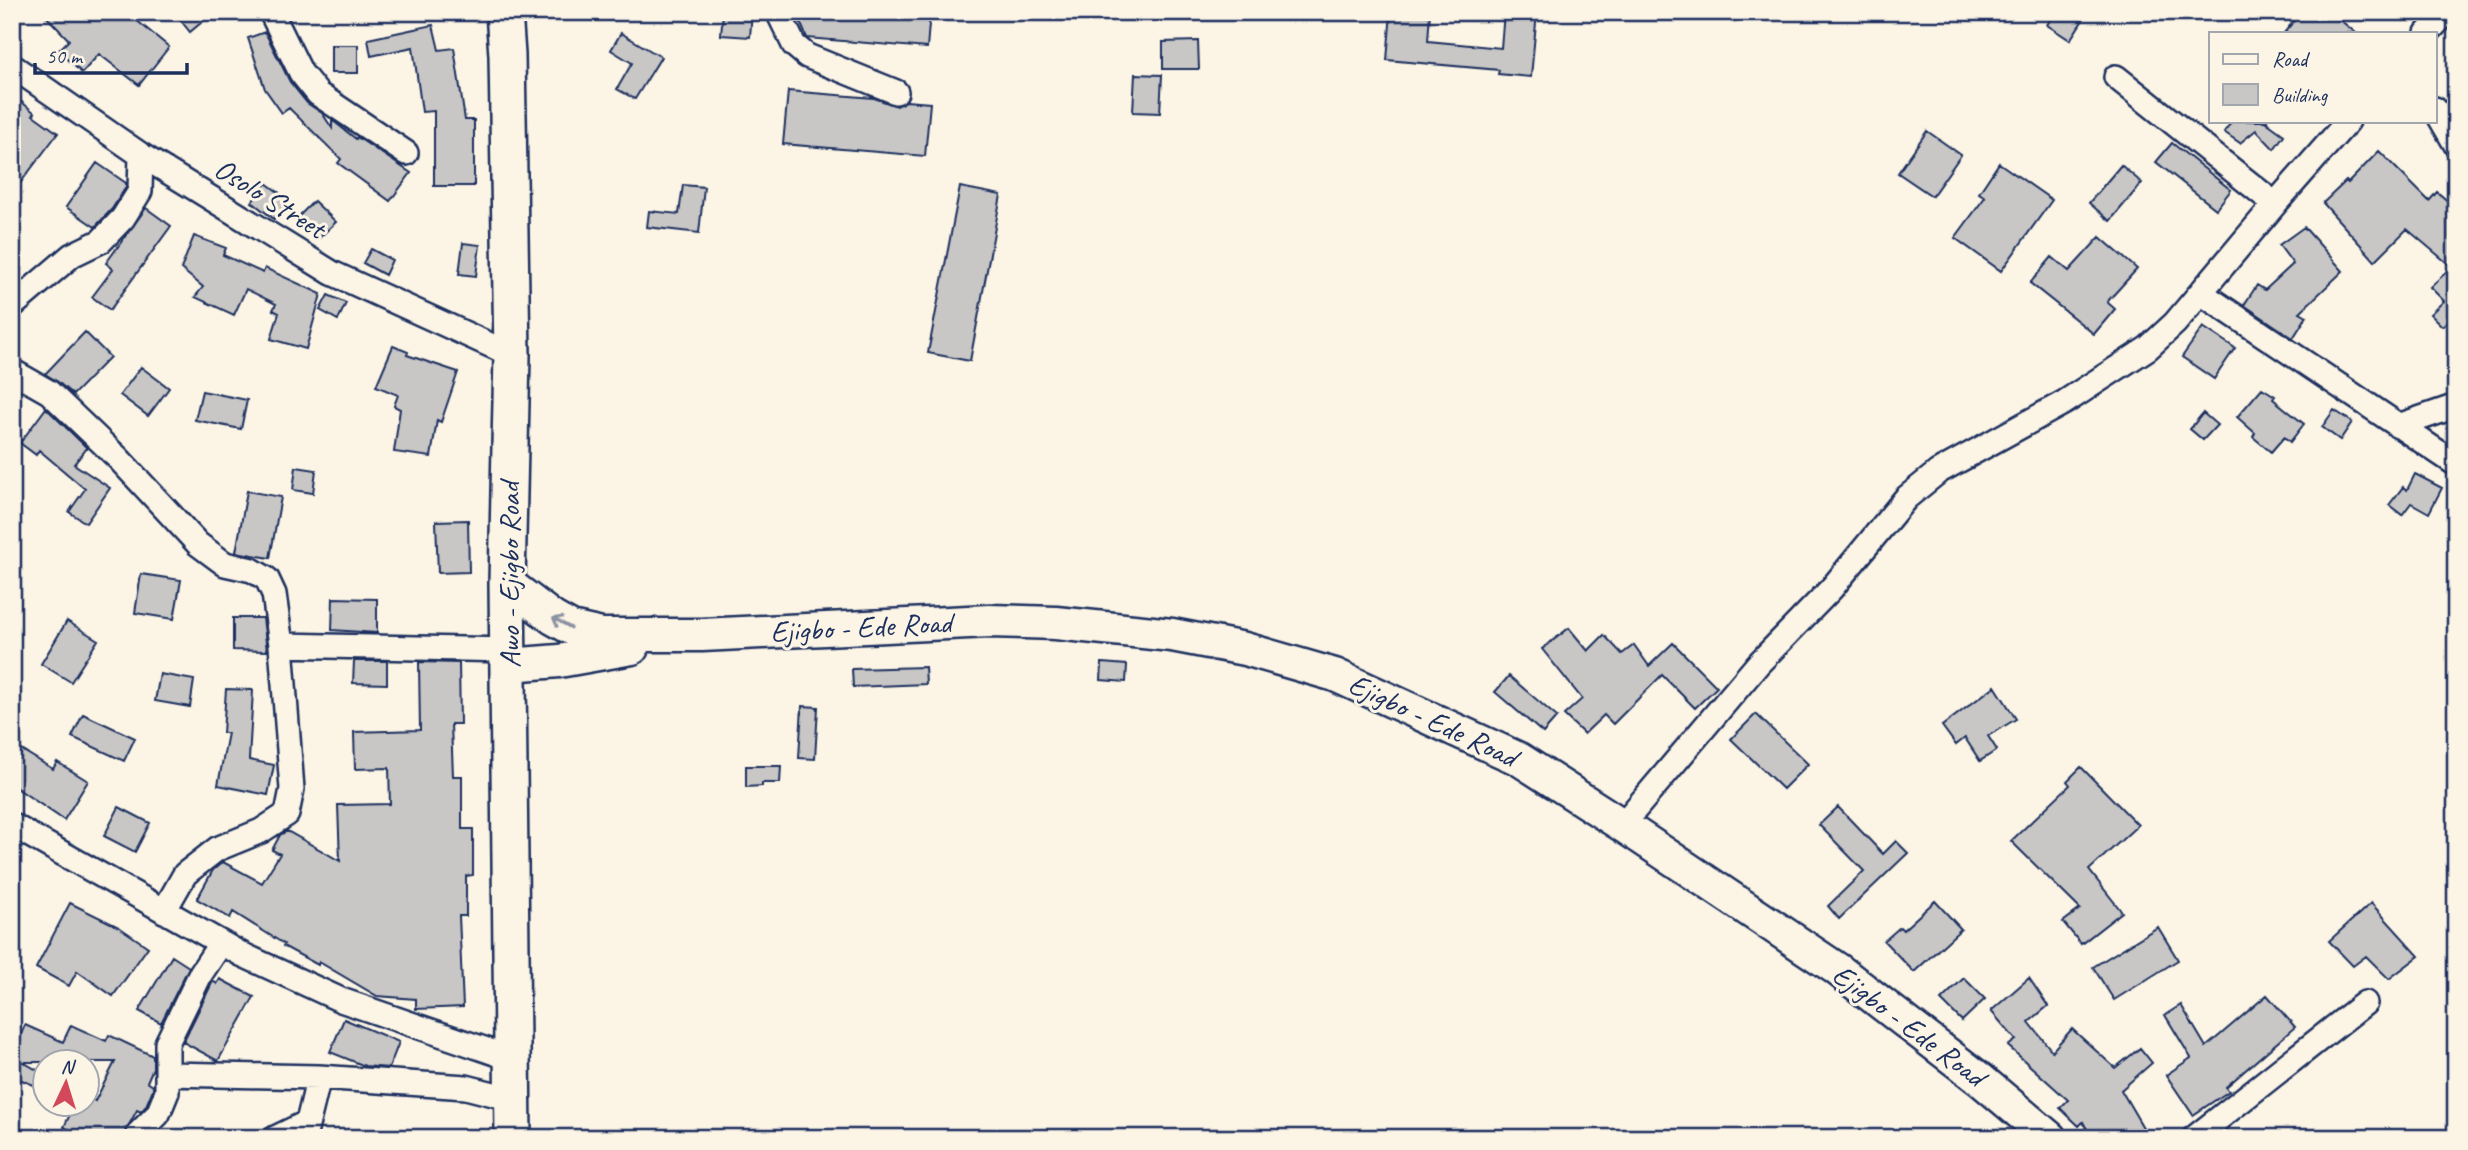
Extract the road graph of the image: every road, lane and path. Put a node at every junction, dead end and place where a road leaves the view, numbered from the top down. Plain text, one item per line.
1 (271, 12) edge
2 (504, 12) edge
3 (778, 12) edge
4 (2447, 12) edge
5 (2428, 32) edge
6 (12, 66) edge
7 (2116, 77) dead end
8 (897, 92) dead end
9 (2436, 110) edge
10 (2347, 122) edge
11 (2456, 145) edge
12 (406, 153) dead end
13 (141, 155) junction
14 (2275, 204) junction
15 (2201, 293) junction
16 (12, 306) edge
17 (512, 355) junction
18 (12, 371) edge
19 (2456, 406) edge
20 (2398, 426) junction
21 (2456, 464) edge
22 (507, 583) junction
23 (702, 635) junction
24 (281, 645) junction
25 (509, 657) junction
26 (12, 825) edge
27 (1622, 825) junction
28 (164, 911) junction
29 (221, 943) junction
30 (2365, 1003) dead end
31 (513, 1059) junction
32 (167, 1074) junction
33 (318, 1077) junction
34 (513, 1099) junction
35 (306, 1130) edge
36 (139, 1138) edge
37 (275, 1138) edge
38 (513, 1138) edge
39 (2050, 1138) edge
40 (2194, 1138) edge

1 - 12 street
2 - 17 main road, Awo - Ejigbo Road
3 - 8 street
4 - 5 street
6 - 13 street, Osolo Street
7 - 14 street
9 - 11 street
10 - 14 street
13 - 16 street
13 - 17 street, Osolo Street
14 - 15 street
15 - 20 street
15 - 27 street
17 - 22 main road, Awo - Ejigbo Road
18 - 24 street
19 - 20 street
20 - 21 street
23 -> 22 main road, Ejigbo - Ede Road
22 - 25 main road, Awo - Ejigbo Road
23 - 25 main road, Ejigbo - Ede Road
23 - 27 main road, Ejigbo - Ede Road
24 - 25 street
24 - 28 street
25 - 31 main road, Awo - Ejigbo Road
26 - 28 street
27 - 39 main road, Ejigbo - Ede Road
28 - 29 street
29 - 31 street
29 - 32 street
30 - 40 street
31 - 34 main road, Awo - Ejigbo Road
32 - 33 street
32 - 36 street
33 - 34 street
33 - 35 street
34 - 38 main road, Awo - Ejigbo Road
35 - 37 street

